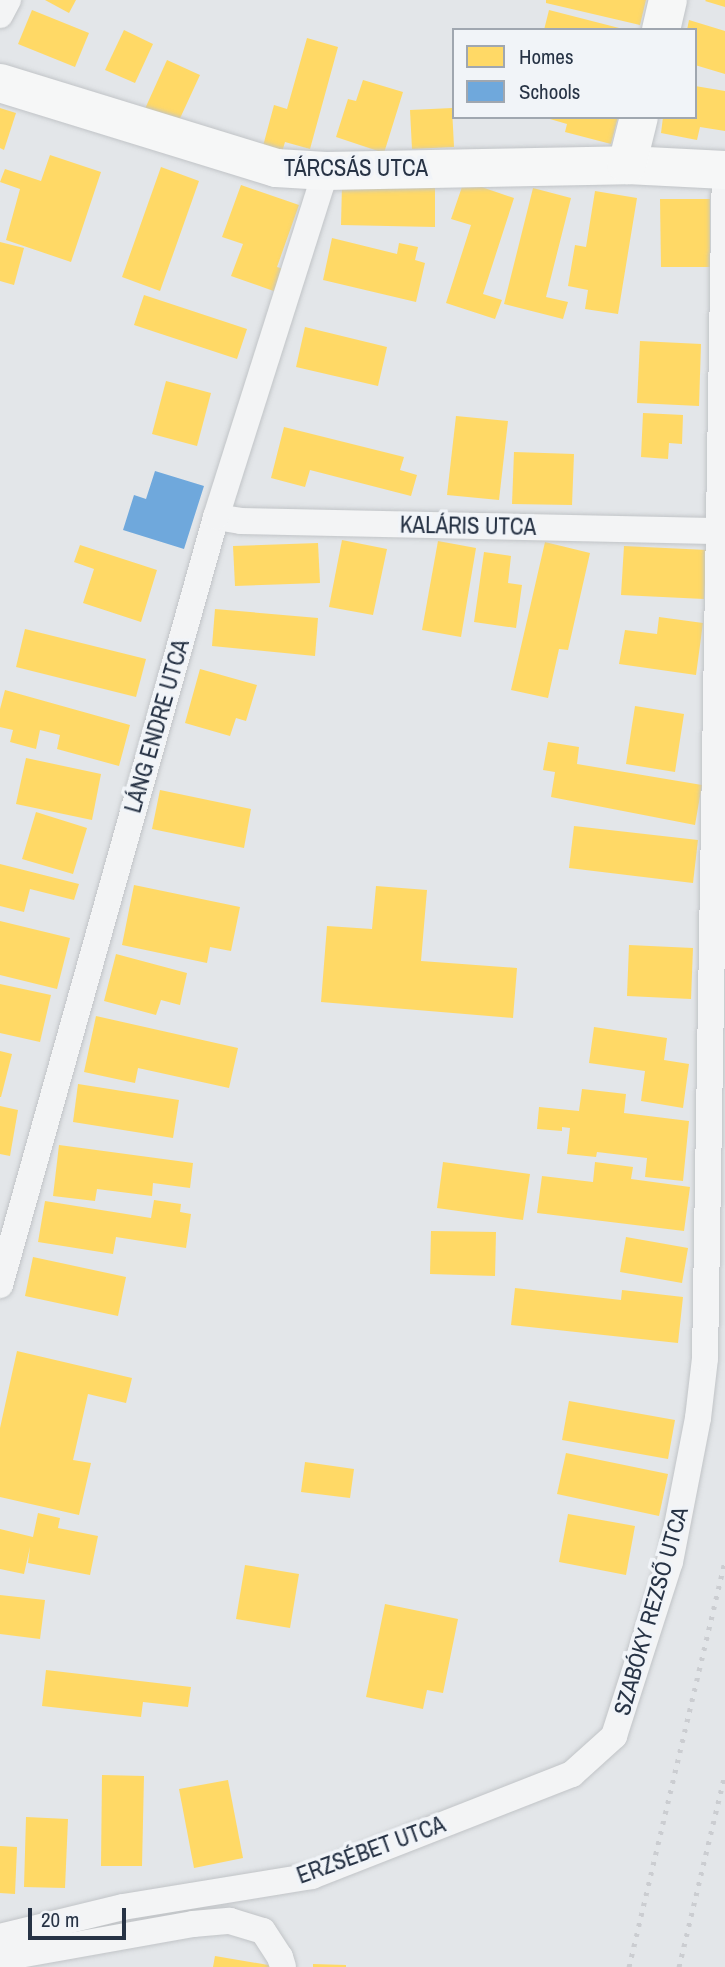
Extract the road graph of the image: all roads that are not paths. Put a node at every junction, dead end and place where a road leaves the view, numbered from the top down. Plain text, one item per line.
1 (8, 0) edge
2 (668, 0) edge
3 (0, 15) edge
4 (661, 28) edge
5 (0, 83) edge
6 (638, 119) edge
7 (627, 165) junction
8 (725, 170) edge
9 (326, 171) junction
10 (216, 516) junction
11 (720, 531) junction
12 (0, 1285) edge
13 (572, 1774) joint
14 (0, 1937) edge
15 (0, 1955) edge
16 (283, 1967) edge

1 - 3 street
2 - 4 main road
5 - 9 main road, TÁRCSÁS UTCA
6 - 7 main road
7 - 8 main road, TÁRCSÁS UTCA
7 - 9 main road, TÁRCSÁS UTCA
8 - 11 street, SZABÓKY REZSŐ UTCA
9 - 10 street, LÁNG ENDRE UTCA
10 - 11 street, KALÁRIS UTCA
10 - 12 street, LÁNG ENDRE UTCA
11 - 13 street, SZABÓKY REZSŐ UTCA
13 - 14 street, ERZSÉBET UTCA
15 - 16 street

